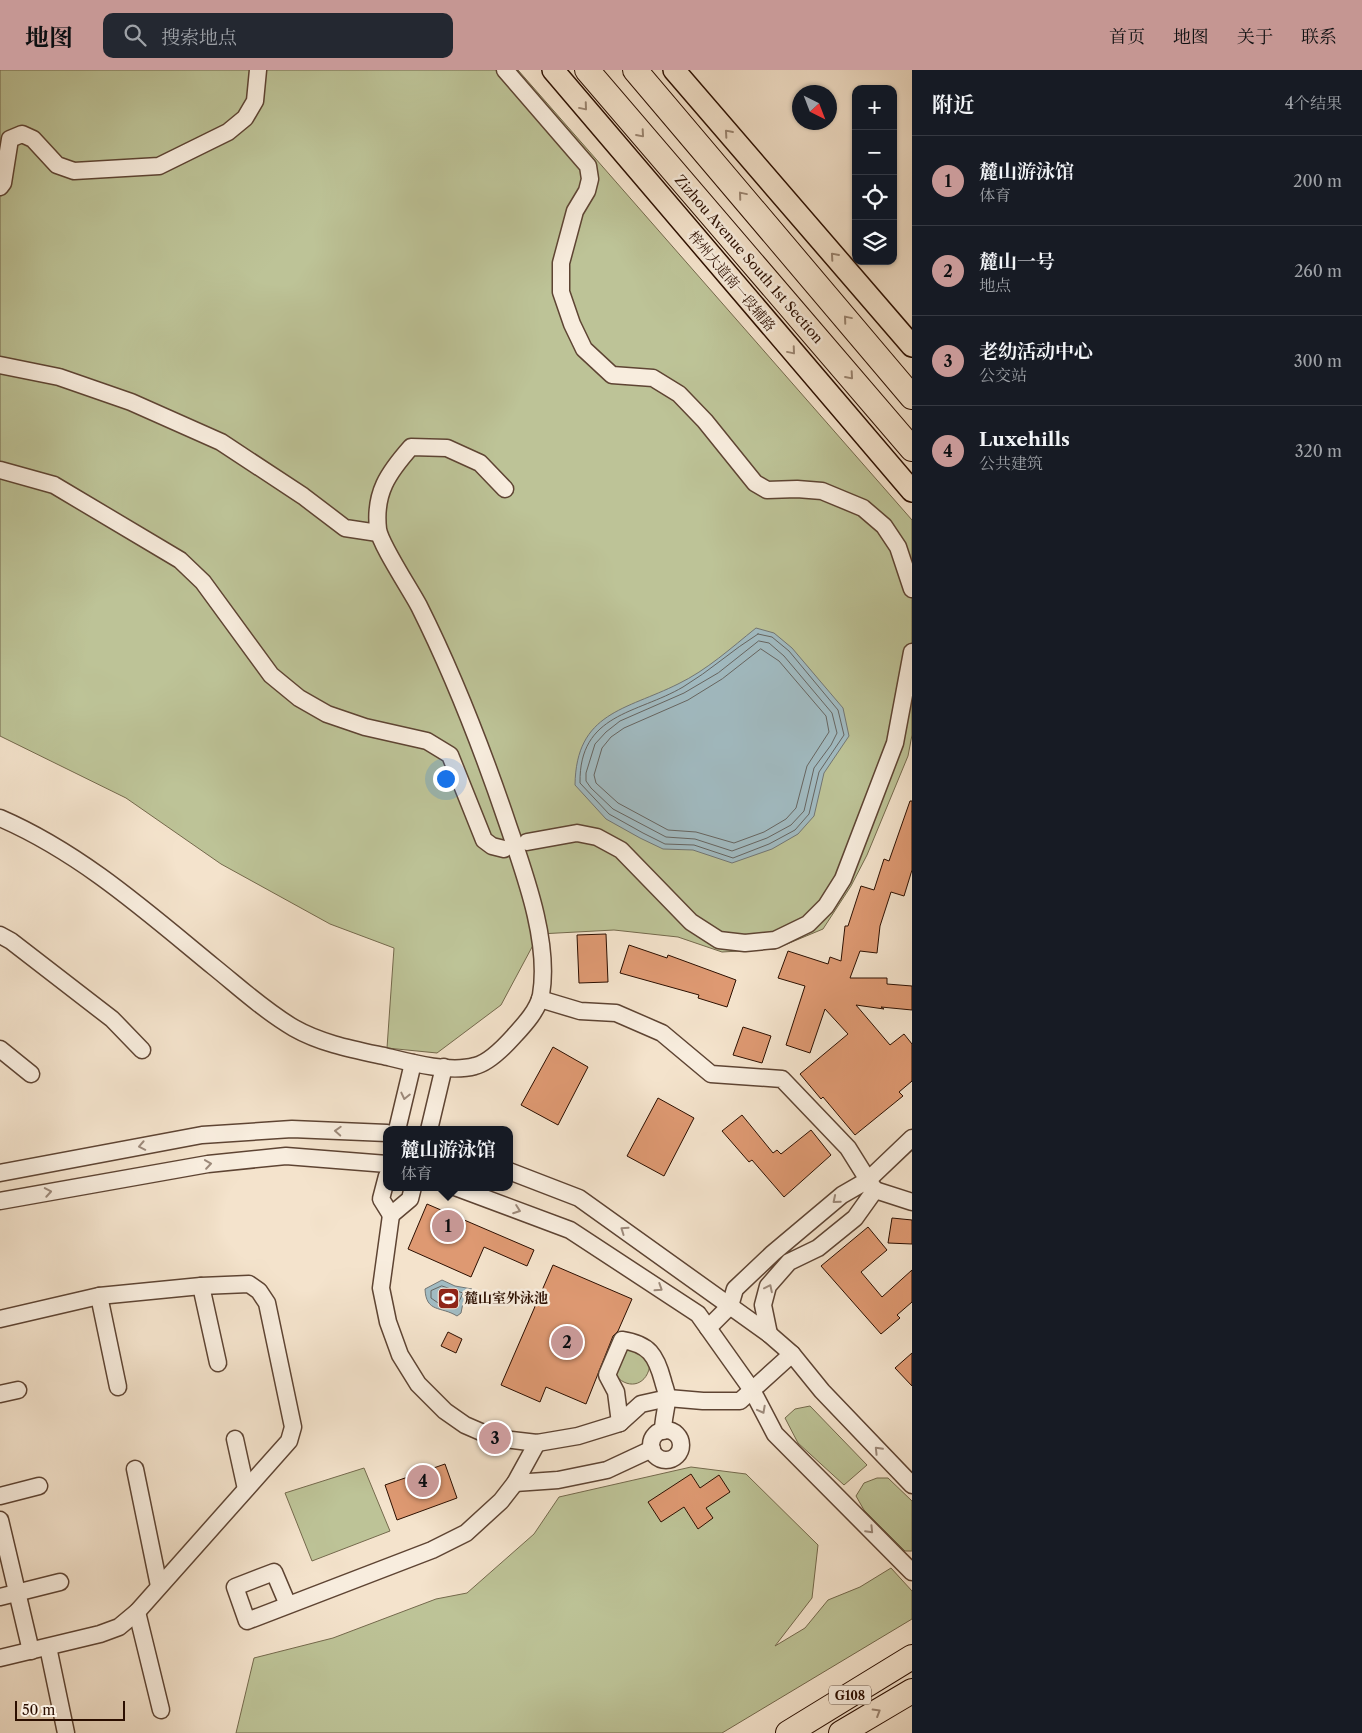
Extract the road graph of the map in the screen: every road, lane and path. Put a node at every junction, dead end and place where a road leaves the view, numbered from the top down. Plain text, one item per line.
1 (258, 70) edge
2 (506, 70) edge
3 (552, 70) edge
4 (587, 70) edge
5 (674, 70) edge
6 (638, 73) edge
7 (0, 187) edge
8 (912, 346) edge
9 (0, 365) edge
10 (912, 397) edge
11 (912, 448) edge
12 (0, 470) edge
13 (505, 489) dead end
14 (912, 491) edge
15 (378, 533) junction
16 (912, 589) edge
17 (912, 652) edge
18 (0, 818) edge
19 (527, 842) dead end
20 (504, 849) dead end
21 (0, 935) edge
22 (540, 999) junction
23 (0, 1049) edge
24 (142, 1050) dead end
25 (413, 1063) junction
26 (444, 1067) junction
27 (31, 1074) dead end
28 (399, 1126) edge
29 (430, 1126) edge
30 (383, 1133) edge
31 (912, 1138) edge
32 (383, 1164) edge
33 (0, 1173) edge
34 (513, 1173) edge
35 (872, 1185) junction
36 (383, 1191) edge
37 (412, 1191) edge
38 (466, 1191) edge
39 (0, 1201) edge
40 (912, 1202) edge
41 (391, 1215) junction
42 (814, 1218) junction
43 (829, 1239) junction
44 (201, 1286) junction
45 (100, 1296) junction
46 (730, 1306) junction
47 (0, 1319) edge
48 (708, 1328) junction
49 (769, 1334) junction
50 (792, 1354) junction
51 (218, 1363) dead end
52 (118, 1387) dead end
53 (18, 1390) dead end
54 (752, 1390) junction
55 (0, 1394) edge
56 (668, 1398) junction
57 (620, 1423) junction
58 (663, 1431) junction
59 (234, 1439) dead end
60 (536, 1443) junction
61 (652, 1449) junction
62 (135, 1468) dead end
63 (515, 1483) junction
64 (912, 1485) edge
65 (39, 1486) dead end
66 (246, 1489) junction
67 (0, 1496) edge
68 (0, 1520) edge
69 (912, 1572) edge
70 (60, 1582) dead end
71 (159, 1586) junction
72 (17, 1592) junction
73 (0, 1597) edge
74 (288, 1605) dead end
75 (137, 1612) junction
76 (48, 1647) junction
77 (31, 1651) junction
78 (912, 1657) edge
79 (0, 1658) edge
80 (912, 1691) edge
81 (161, 1710) dead end
82 (66, 1733) edge
83 (788, 1733) edge
84 (841, 1733) edge

1 - 7 street
2 - 16 street
3 -> 14 main road, 梓州大道南一段辅路
4 -> 11 highway, Zizhou Avenue South 1st Section
8 -> 5 main road
10 -> 6 highway
9 - 15 street
12 - 20 street
13 - 15 street
15 - 22 street
17 - 19 street
18 - 25 street
21 - 24 street
22 - 26 street
22 - 35 street
23 - 27 street
25 - 26 street
25 -> 28 street
26 - 29 street
30 -> 33 street
31 - 35 street
39 -> 32 street
46 -> 34 street
35 - 40 street
35 -> 42 street
35 - 43 street
36 - 41 street
37 - 41 street
38 -> 48 street
41 - 60 street
42 - 43 street
42 - 46 street
49 -> 43 street
44 - 45 street
44 - 51 street
44 - 66 street
45 - 47 street
45 - 52 street
46 - 48 street
46 - 49 street
48 - 54 street
49 - 50 street
50 - 54 street
64 -> 50 street
53 - 55 street
54 - 56 street
54 -> 69 street
56 - 57 street
56 - 57 street
56 - 58 street
57 - 60 street
58 - 61 street
58 - 61 street
59 - 66 street
60 - 63 street
61 - 63 street
62 - 71 street
63 - 74 street
65 - 67 street
66 - 71 street
68 - 72 street
70 - 72 street
71 - 75 street
72 - 73 street
72 - 77 street
75 - 76 street
75 - 81 street
76 - 77 street
76 - 82 street
77 - 79 street
78 - 83 highway, G108
84 -> 80 highway, G108

